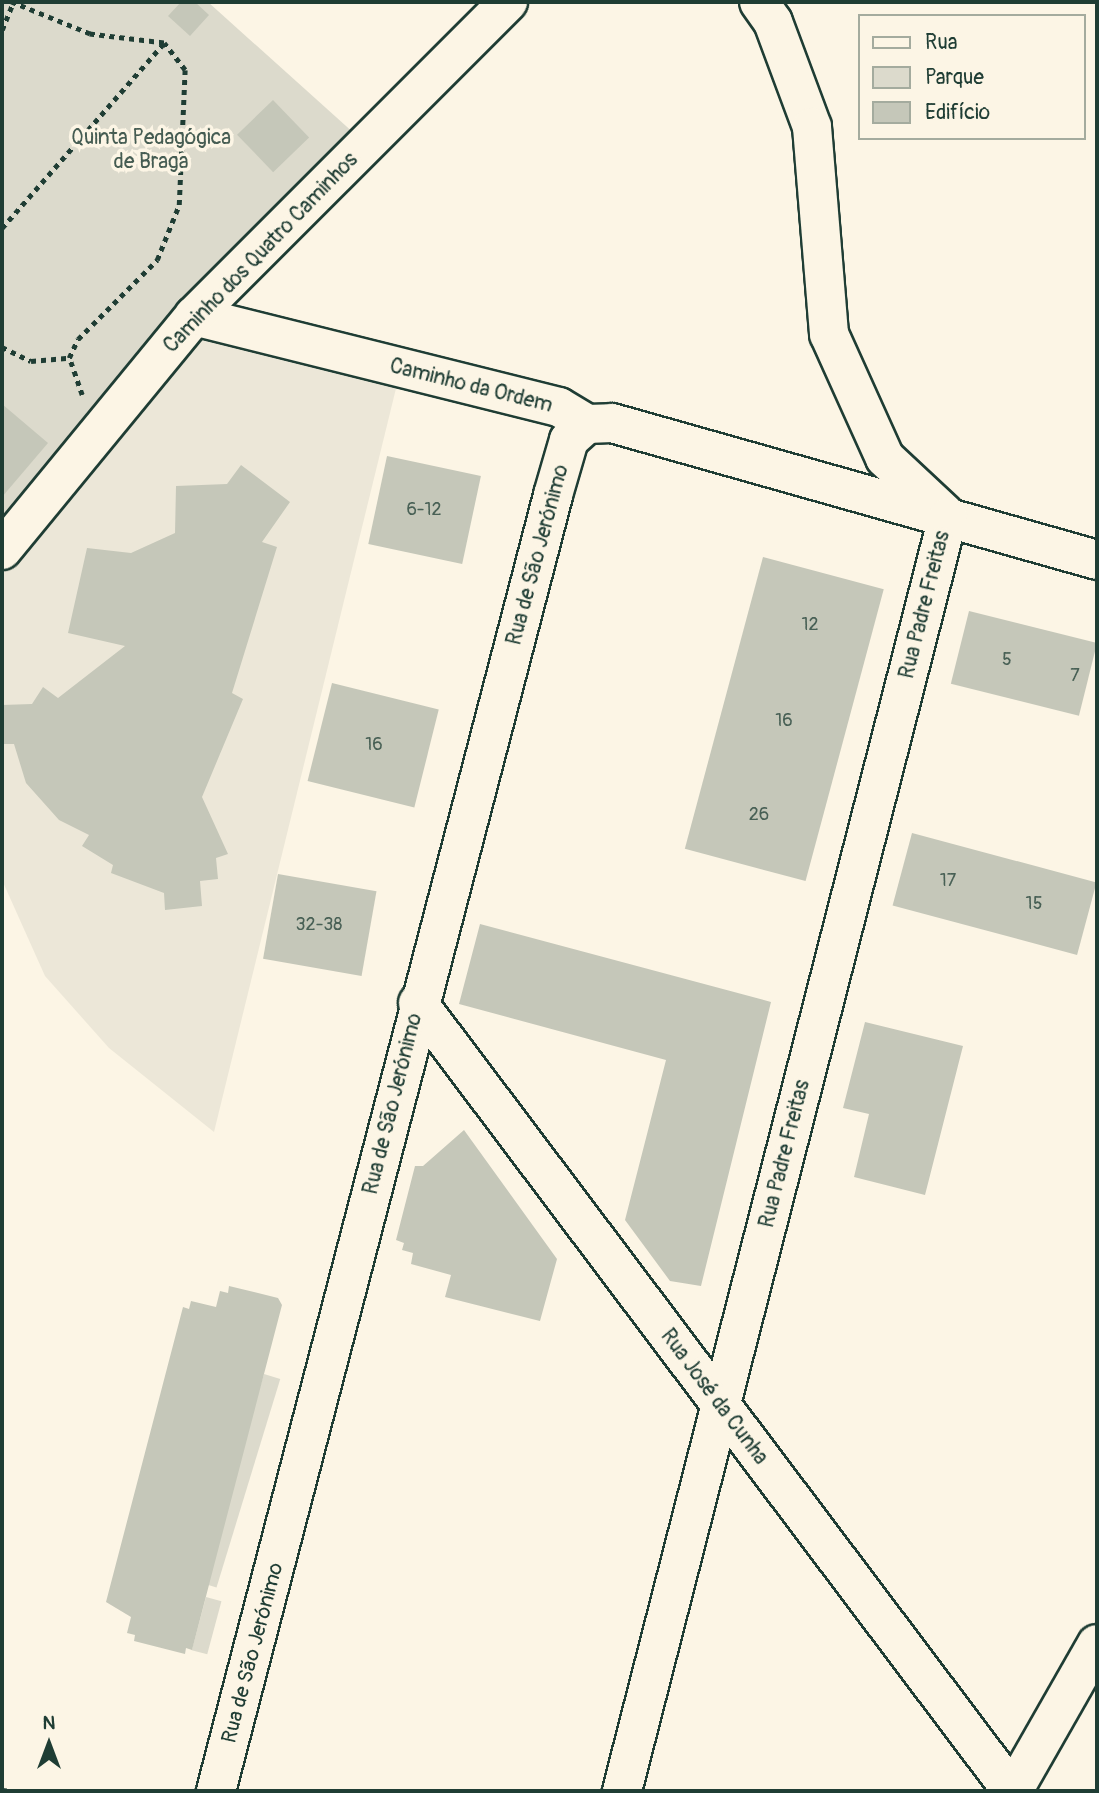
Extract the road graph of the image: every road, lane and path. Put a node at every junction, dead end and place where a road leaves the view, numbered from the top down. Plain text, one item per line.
1 (508, 2) edge
2 (759, 2) edge
3 (12, 3) edge
4 (2, 30) edge
5 (164, 43) junction
6 (2, 228) edge
7 (194, 316) junction
8 (2, 347) edge
9 (69, 358) junction
10 (85, 401) dead end
11 (587, 424) junction
12 (948, 517) junction
13 (2, 550) edge
14 (1097, 560) edge
15 (418, 1003) junction
16 (722, 1408) junction
17 (1097, 1644) edge
18 (2, 1790) edge
19 (12, 1791) edge
20 (216, 1791) edge
21 (622, 1791) edge
22 (1012, 1791) edge

1 - 7 street, Caminho dos Quatro Caminhos
2 - 12 street, Caminho da Ordem
3 - 4 path
3 - 5 path
5 - 6 path
5 - 9 path
7 - 11 street, Caminho da Ordem
7 - 13 street, Caminho dos Quatro Caminhos
8 - 9 path
9 - 10 path
11 - 12 street, Caminho da Ordem
11 - 15 street, Rua de São Jerónimo
12 - 14 street, Caminho da Ordem
12 - 16 street, Rua Padre Freitas
15 - 16 street, Rua José da Cunha
15 - 20 street, Rua de São Jerónimo
16 - 21 street, Rua Padre Freitas
16 - 22 street, Rua José da Cunha
17 - 22 street
18 - 19 path

